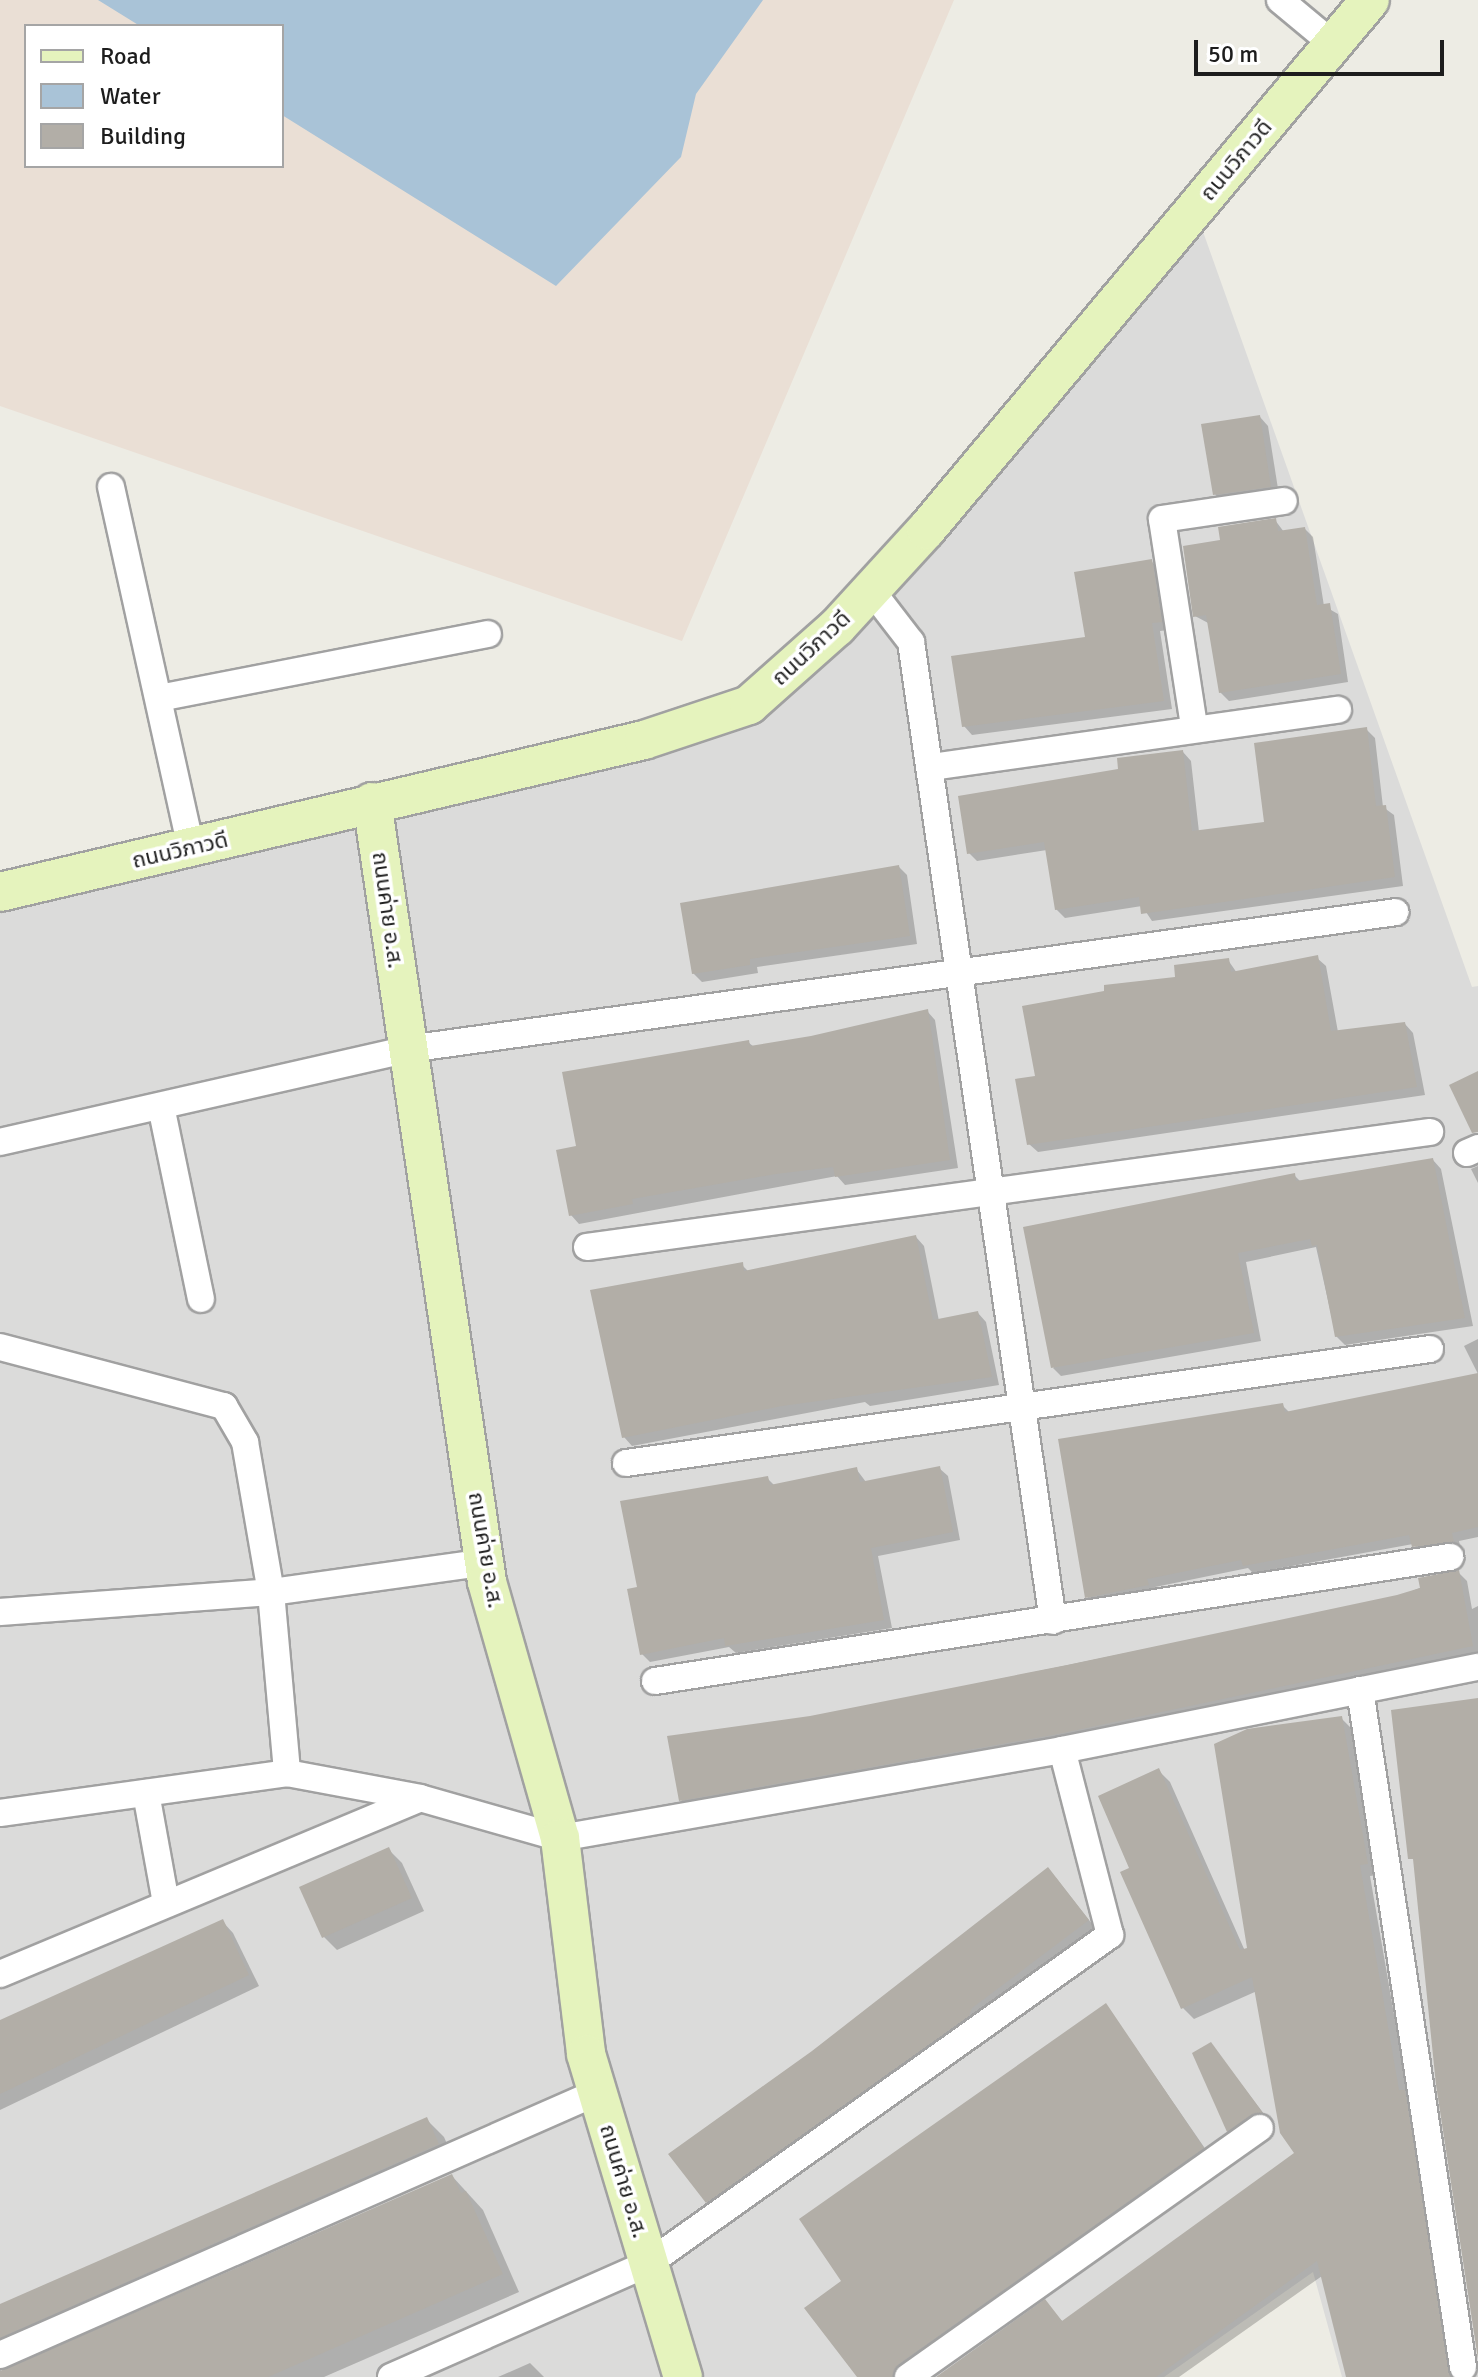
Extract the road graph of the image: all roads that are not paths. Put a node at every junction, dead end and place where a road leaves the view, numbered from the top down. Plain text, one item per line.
1 (1280, 0) edge
2 (1370, 0) edge
3 (1333, 44) junction
4 (111, 487) dead end
5 (1284, 501) dead end
6 (871, 590) junction
7 (488, 634) dead end
8 (159, 698) junction
9 (1338, 710) dead end
10 (1194, 726) junction
11 (931, 767) junction
12 (372, 802) junction
13 (191, 848) junction
14 (0, 892) edge
15 (1396, 912) dead end
16 (958, 971) junction
17 (408, 1049) junction
18 (161, 1106) junction
19 (1430, 1132) dead end
20 (0, 1142) edge
21 (990, 1191) junction
22 (587, 1247) dead end
23 (201, 1299) dead end
24 (0, 1347) edge
25 (1430, 1349) dead end
26 (1021, 1407) junction
27 (626, 1463) dead end
28 (1450, 1557) dead end
29 (487, 1562) junction
30 (271, 1592) junction
31 (0, 1612) edge
32 (1053, 1621) junction
33 (1478, 1667) edge
34 (655, 1681) dead end
35 (1360, 1690) junction
36 (1062, 1750) junction
37 (287, 1773) junction
38 (146, 1793) junction
39 (420, 1798) junction
40 (0, 1813) edge
41 (560, 1838) junction
42 (166, 1903) junction
43 (0, 1974) edge
44 (598, 2092) junction
45 (1260, 2128) dead end
46 (649, 2263) junction
47 (0, 2355) edge
48 (1463, 2367) dead end
49 (391, 2377) edge
50 (683, 2377) edge
51 (908, 2377) edge

1 - 3 street
2 - 3 street, ถนนวิภาวดี
3 - 6 street, ถนนวิภาวดี
4 - 8 street
5 - 10 street
6 - 11 street
6 - 12 street, ถนนวิภาวดี
7 - 8 street
8 - 13 street
9 - 10 street
10 - 11 street
11 - 16 street
12 - 13 street, ถนนวิภาวดี
12 - 17 street, ถนนค่าย อ.ส.
13 - 14 street, ถนนวิภาวดี
15 - 16 street
16 - 17 street
16 - 21 street
17 - 18 street
17 - 29 street, ถนนค่าย อ.ส.
18 - 20 street
18 - 23 street
19 - 21 street
21 - 22 street
21 - 26 street
24 - 30 street
25 - 26 street
26 - 27 street
26 - 32 street
28 - 32 street
29 - 30 street
29 - 41 street, ถนนค่าย อ.ส.
30 - 31 street
30 - 37 street
32 - 34 street
33 - 35 street
35 - 36 street
35 - 48 street
36 - 41 street
36 - 46 street
37 - 38 street
37 - 39 street
38 - 40 street
38 - 42 street
39 - 41 street
39 - 42 street
41 - 44 street, ถนนค่าย อ.ส.
42 - 43 street
44 - 46 street, ถนนค่าย อ.ส.
44 - 47 street
45 - 51 street
46 - 49 street
46 - 50 street, ถนนค่าย อ.ส.

